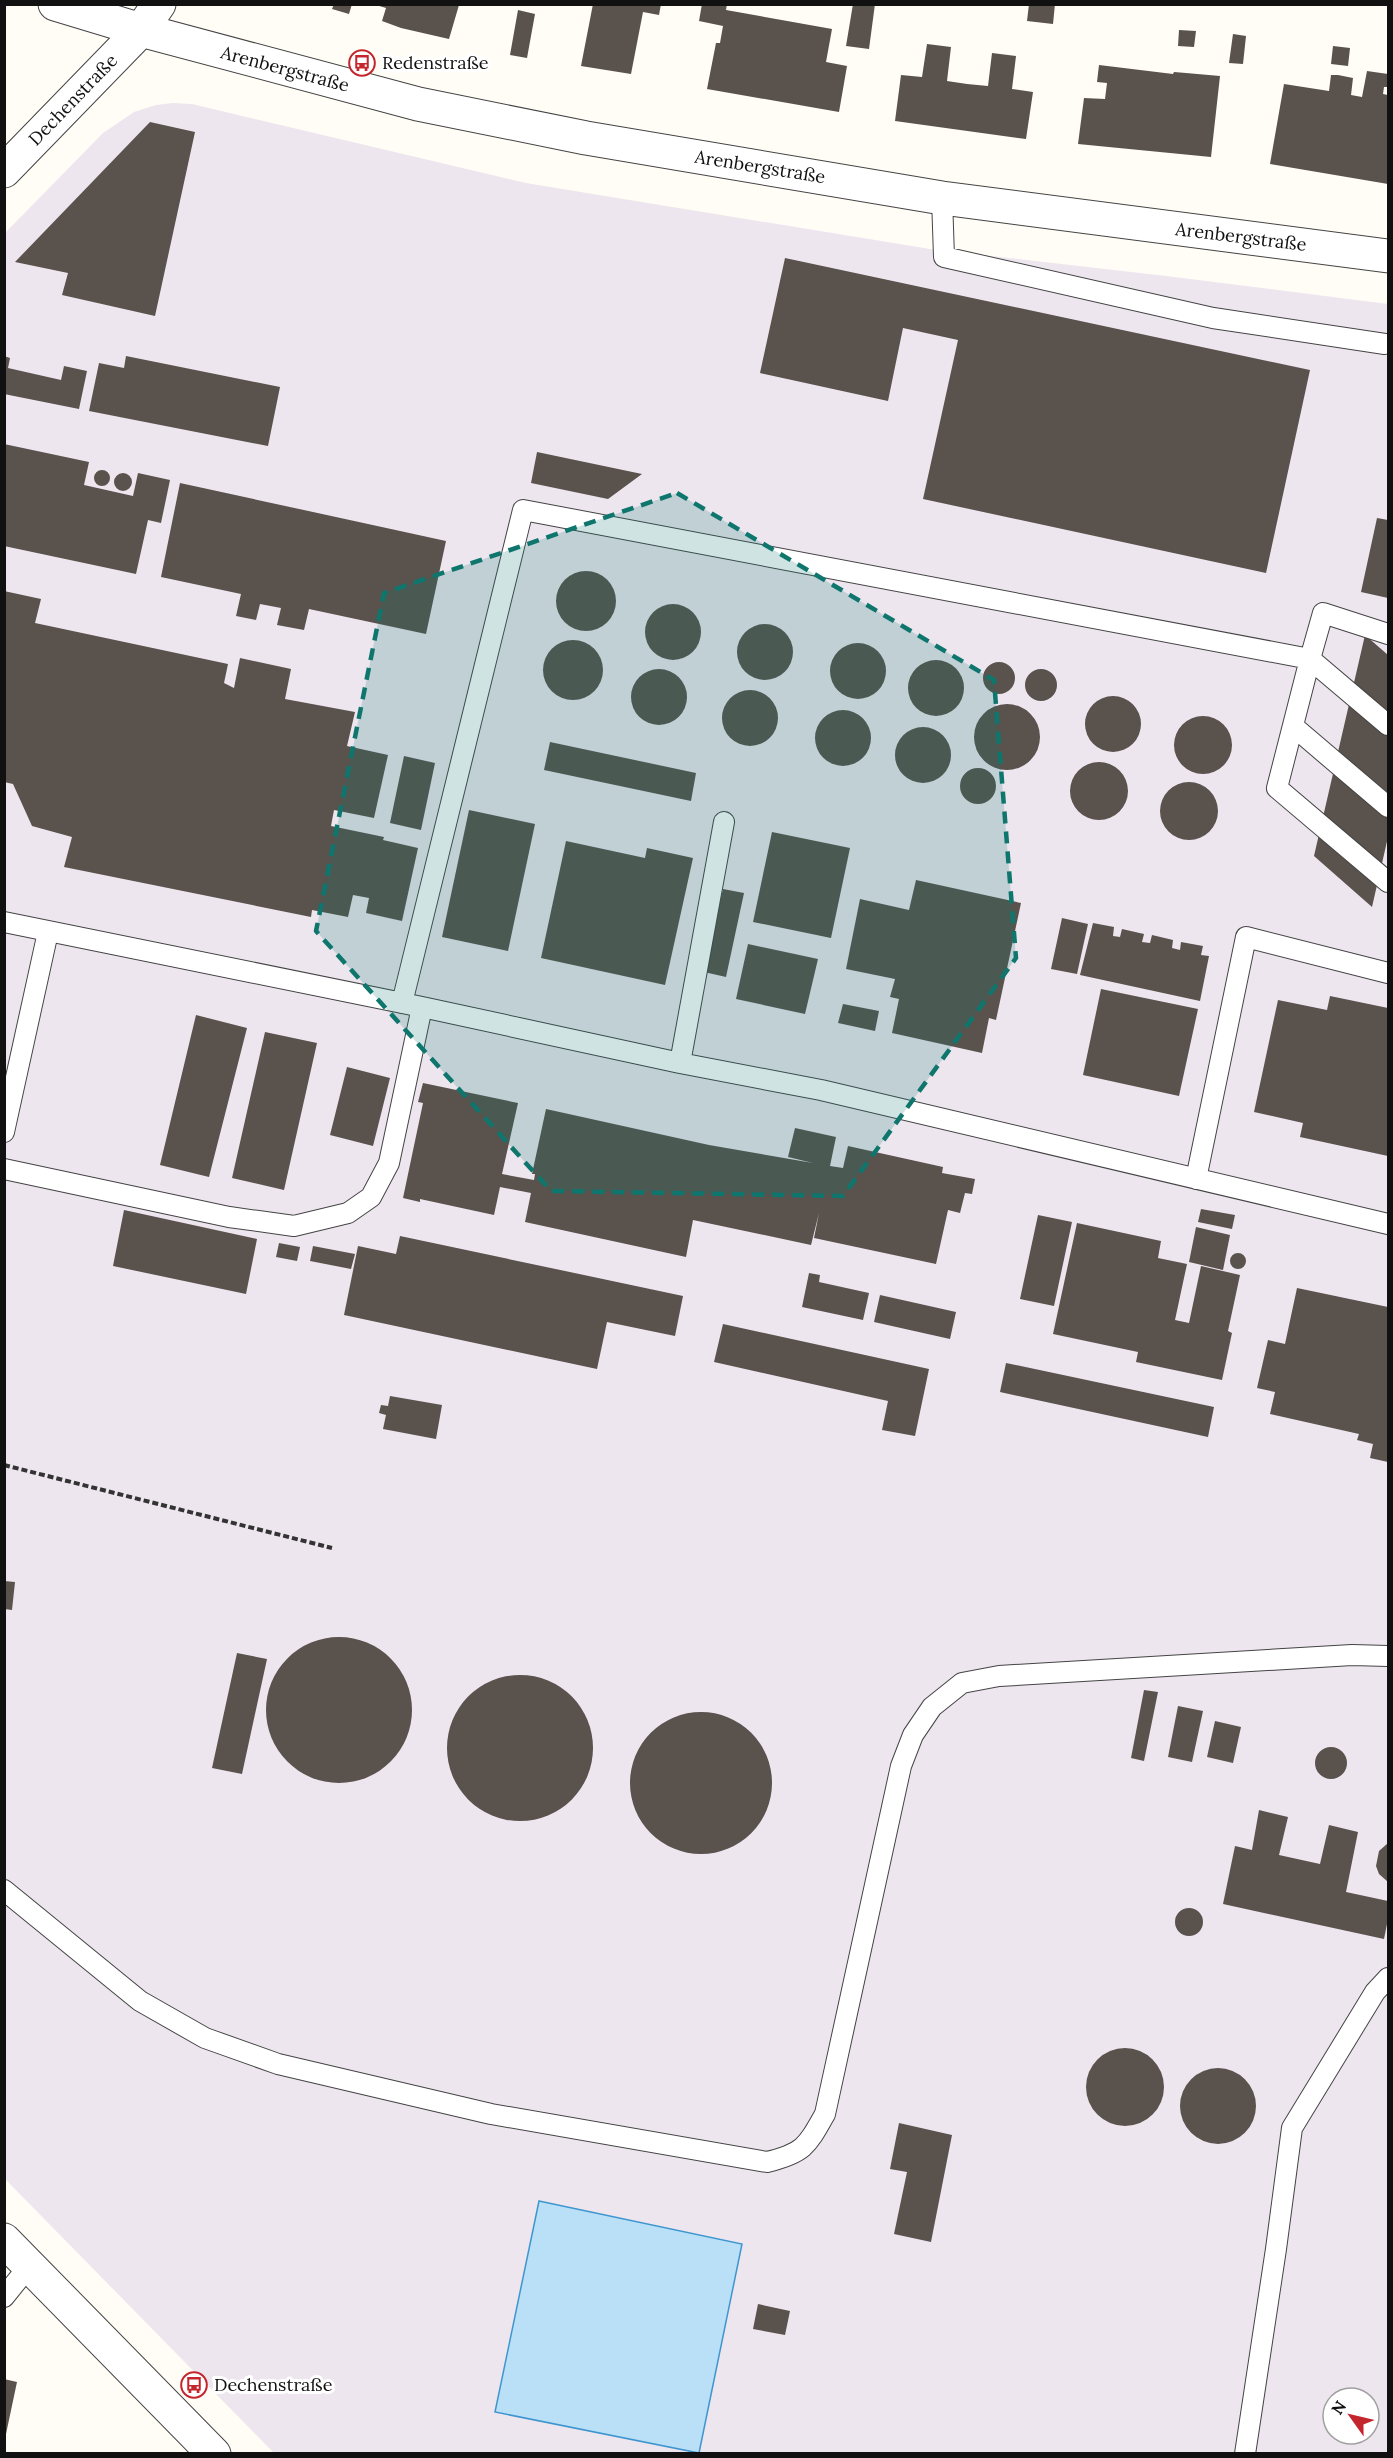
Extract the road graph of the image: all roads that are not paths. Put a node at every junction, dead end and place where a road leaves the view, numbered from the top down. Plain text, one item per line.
1 (55, 4) edge
2 (150, 17) edge
3 (4, 171) edge
4 (942, 198) junction
5 (1389, 256) edge
6 (1385, 344) dead end
7 (1389, 634) edge
8 (1310, 659) junction
9 (1389, 725) edge
10 (1293, 726) junction
11 (1389, 807) edge
12 (724, 822) dead end
13 (1389, 882) edge
14 (4, 922) edge
15 (48, 932) junction
16 (1389, 973) edge
17 (402, 1003) junction
18 (422, 1007) junction
19 (680, 1064) junction
20 (4, 1132) edge
21 (4, 1169) edge
22 (1196, 1179) junction
23 (1389, 1224) edge
24 (1389, 1656) edge
25 (4, 1890) edge
26 (1389, 1978) edge
27 (4, 2240) edge
28 (29, 2266) junction
29 (4, 2297) edge
30 (214, 2454) edge
31 (1245, 2454) edge

1 - 2 street, Arenbergstraße
2 - 3 street, Dechenstraße
2 - 4 street, Arenbergstraße
4 - 5 street, Arenbergstraße
4 - 6 lane
7 - 8 lane
8 - 9 lane
8 - 10 lane
8 - 17 lane
10 - 11 lane
10 - 13 lane
12 - 19 lane
14 - 15 lane
15 - 17 lane
15 - 20 lane
16 - 22 lane
17 - 18 lane
18 - 19 lane
18 - 21 lane
19 - 22 lane
22 - 23 lane
24 - 25 lane
26 - 31 lane
27 - 28 street
28 - 29 lane
28 - 30 street

